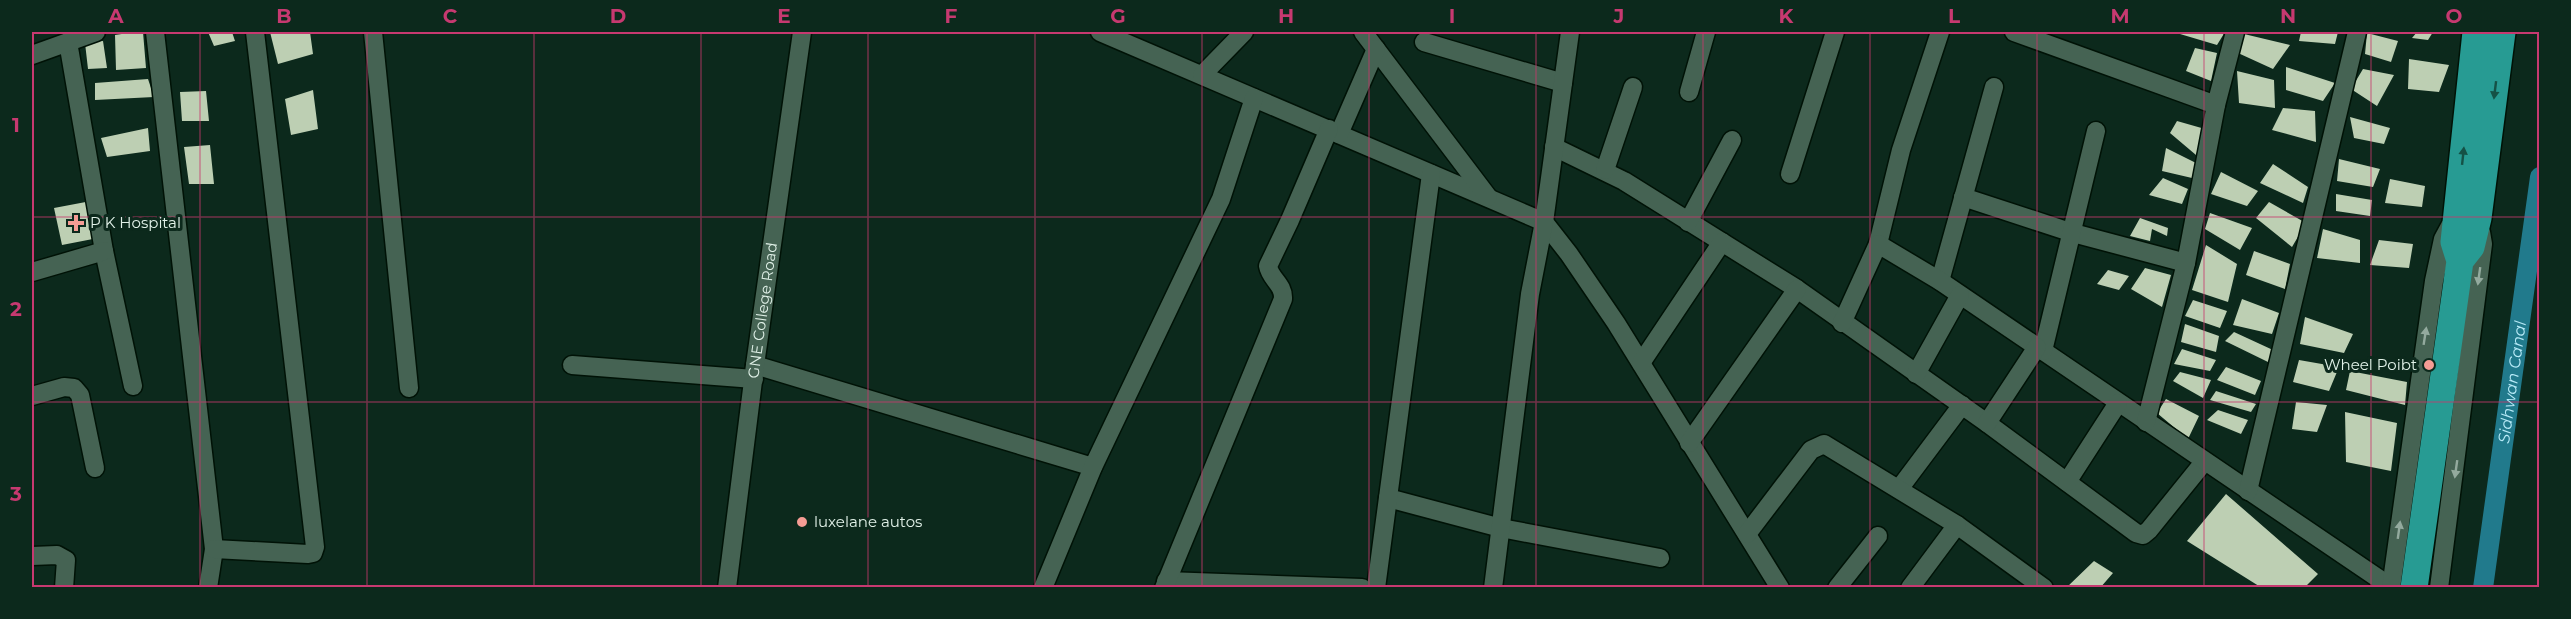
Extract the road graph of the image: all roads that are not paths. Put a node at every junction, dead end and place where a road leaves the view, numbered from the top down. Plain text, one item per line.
1 (96, 32) edge
2 (155, 32) edge
3 (255, 32) edge
4 (373, 32) edge
5 (802, 32) edge
6 (1100, 32) edge
7 (1244, 32) edge
8 (1363, 32) edge
9 (1570, 32) edge
10 (1706, 32) edge
11 (1835, 32) edge
12 (1940, 32) edge
13 (2014, 32) edge
14 (2235, 32) edge
15 (2357, 32) edge
16 (2476, 32) edge
17 (2502, 32) edge
18 (68, 42) junction
19 (1424, 42) dead end
20 (1376, 49) junction
21 (32, 55) edge
22 (1202, 75) junction
23 (1563, 83) junction
24 (1633, 87) dead end
25 (1994, 87) dead end
26 (1689, 92) dead end
27 (1254, 99) junction
28 (2216, 105) junction
29 (1334, 131) junction
30 (2096, 131) dead end
31 (1732, 141) dead end
32 (1554, 147) junction
33 (1605, 170) junction
34 (1431, 174) junction
35 (1790, 174) dead end
36 (1488, 197) junction
37 (1963, 197) junction
38 (2467, 216) junction
39 (1544, 222) junction
40 (1688, 222) junction
41 (2073, 233) junction
42 (1722, 242) junction
43 (1878, 244) junction
44 (104, 251) junction
45 (2186, 263) junction
46 (32, 272) edge
47 (1940, 281) junction
48 (1797, 289) junction
49 (1960, 295) junction
50 (1842, 323) junction
51 (2040, 349) junction
52 (1641, 363) junction
53 (572, 365) dead end
54 (755, 372) junction
55 (1916, 374) junction
56 (133, 386) dead end
57 (409, 388) dead end
58 (32, 396) edge
59 (2118, 403) junction
60 (1962, 405) junction
61 (2146, 422) junction
62 (1987, 423) junction
63 (1689, 443) junction
64 (2204, 462) junction
65 (1093, 467) junction
66 (95, 468) dead end
67 (2067, 482) junction
68 (1899, 489) junction
69 (2248, 492) junction
70 (1388, 498) junction
71 (1956, 525) junction
72 (1501, 528) junction
73 (1747, 534) junction
74 (1878, 536) dead end
75 (214, 549) junction
76 (32, 556) edge
77 (1660, 558) dead end
78 (1165, 584) edge
79 (2391, 587) edge
80 (64, 588) edge
81 (208, 588) edge
82 (727, 588) edge
83 (1043, 588) edge
84 (1362, 588) edge
85 (1376, 588) edge
86 (1493, 588) edge
87 (1780, 588) edge
88 (1837, 588) edge
89 (1910, 588) edge
90 (2044, 588) edge
91 (2414, 588) edge
92 (2439, 588) edge

1 - 18 street
2 - 75 street
3 - 75 street
4 - 57 street
5 - 54 street, GNE College Road
6 - 22 street
7 - 22 street
8 - 20 street
9 - 23 street
10 - 26 street
11 - 35 street
12 - 43 street
13 - 28 street
14 - 28 street
15 - 69 street
38 -> 16 highway
17 -> 38 highway
18 - 21 street
18 - 44 street
19 - 23 street
20 - 29 street
20 - 36 street
22 - 27 street
23 - 32 street
24 - 33 street
25 - 37 street
27 - 29 street
27 - 65 street
28 - 45 street
29 - 34 street
29 - 78 street
30 - 41 street
31 - 40 street
32 - 33 street
32 - 39 street
33 - 40 street
34 - 36 street
34 - 70 street
36 - 39 street
37 - 41 street
37 - 47 street
79 -> 38 street
38 - 91 highway
38 -> 92 street
39 - 52 street
39 - 72 street
40 - 42 street
41 - 45 street
41 - 51 street
42 - 48 street
42 - 52 street
43 - 47 street
43 - 50 street
44 - 46 street
44 - 56 street
45 - 61 street
47 - 49 street
48 - 50 street
48 - 63 street
49 - 51 street
49 - 55 street
50 - 55 street
51 - 59 street
51 - 62 street
52 - 63 street
53 - 54 street
54 - 65 street
54 - 82 street, GNE College Road
55 - 60 street
58 - 66 street
59 - 61 street
59 - 67 street
60 - 62 street
60 - 68 street
61 - 64 street
62 - 67 street
63 - 73 street
64 - 67 street
64 - 69 street
65 - 83 street
68 - 71 street
68 - 73 street
69 - 79 street
70 - 72 street
70 - 85 street
71 - 89 street
71 - 90 street
72 - 77 street
72 - 86 street
73 - 87 street
74 - 88 street
75 - 81 street
76 - 80 street
78 - 84 street

